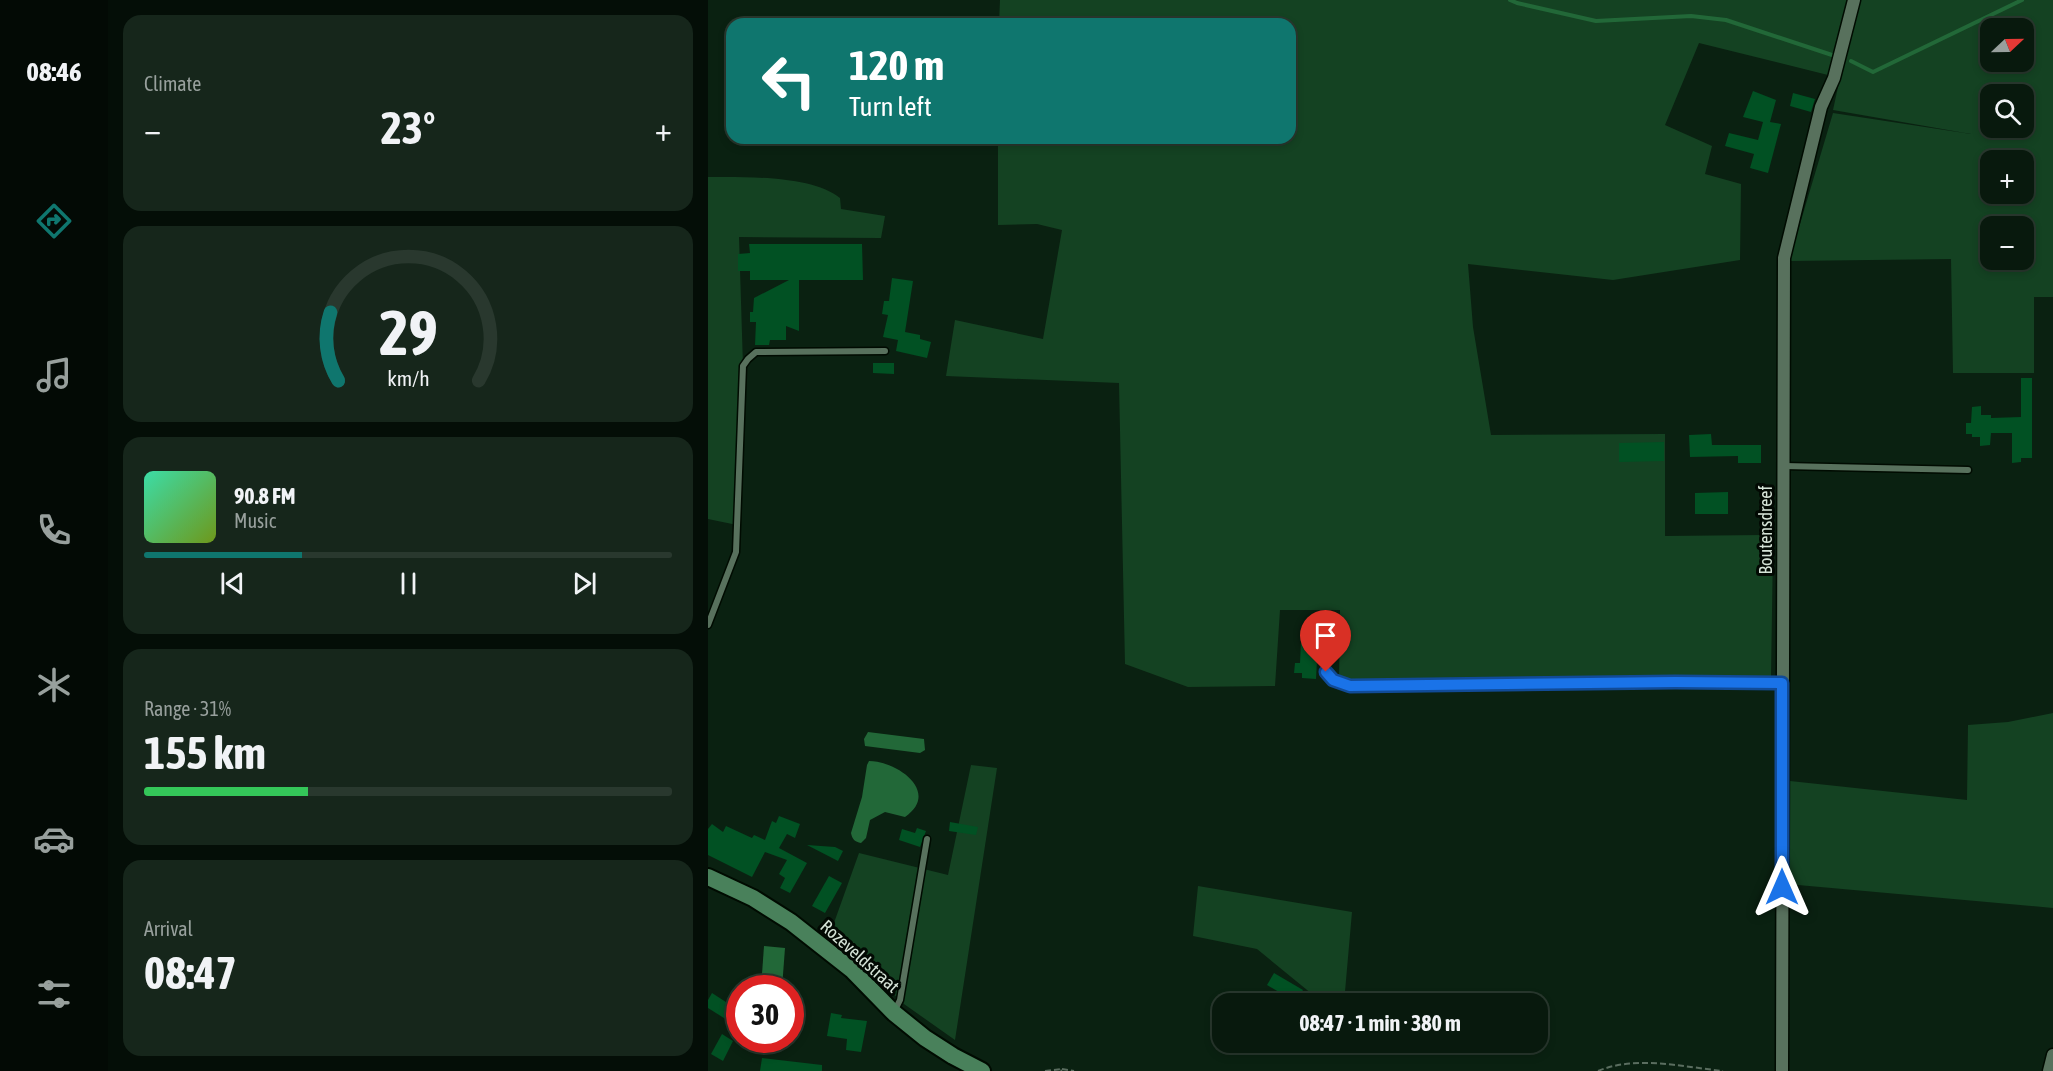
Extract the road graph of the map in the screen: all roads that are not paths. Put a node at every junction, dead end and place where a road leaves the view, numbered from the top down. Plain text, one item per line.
1 (1854, 0) edge
2 (885, 351) dead end
3 (1783, 466) junction
4 (1968, 470) dead end
5 (708, 625) edge
6 (1326, 672) dead end
7 (1782, 683) junction
8 (927, 839) dead end
9 (708, 876) edge
10 (894, 1013) junction
11 (2053, 1055) edge
12 (982, 1071) edge
13 (1782, 1071) edge
14 (2049, 1071) edge

1 - 3 street, Boutensdreef
2 - 5 lane
3 - 4 lane
3 - 7 street, Boutensdreef
6 - 7 lane
7 - 13 street, Boutensdreef
8 - 10 lane
9 - 10 street, Rozeveldstraat
10 - 12 street, Rozeveldstraat
11 - 14 street

